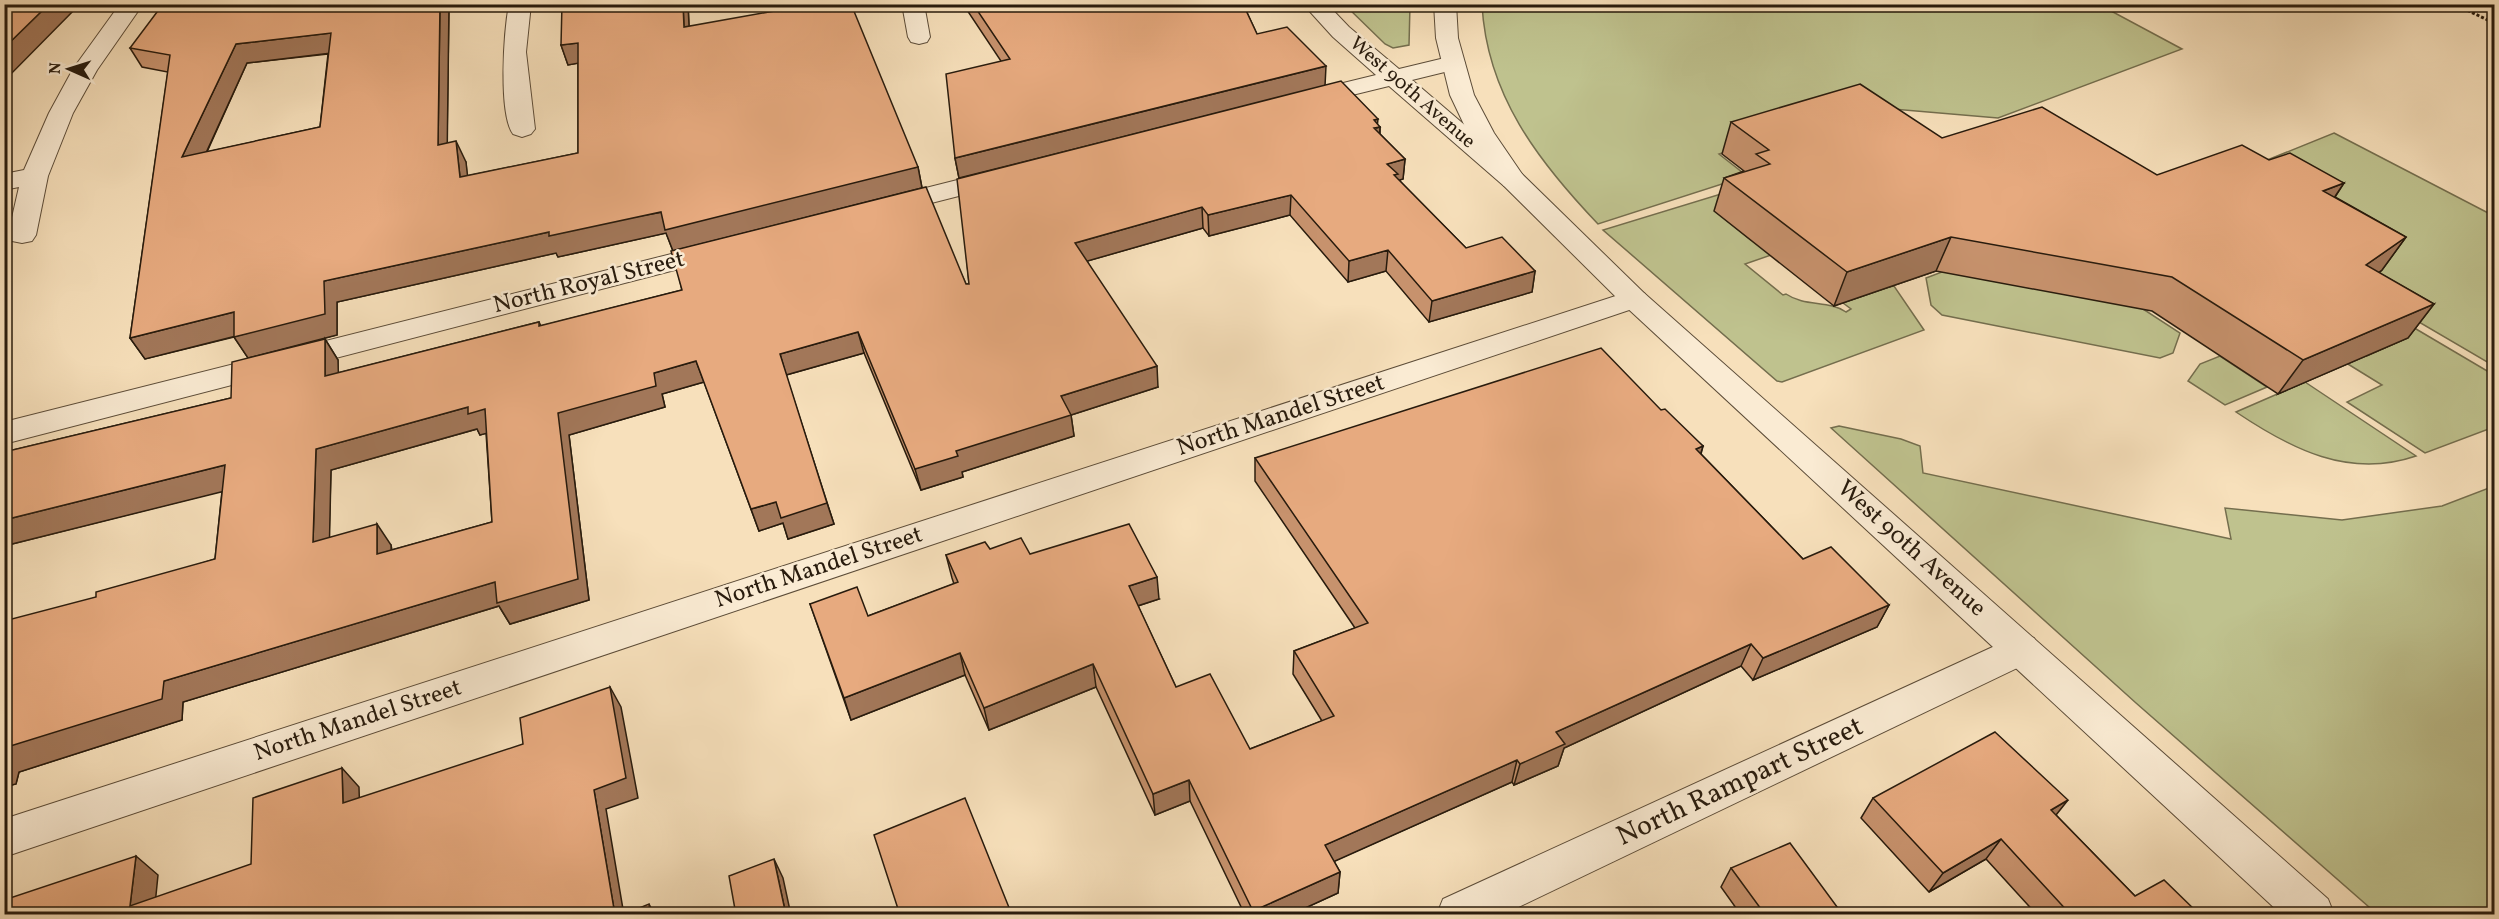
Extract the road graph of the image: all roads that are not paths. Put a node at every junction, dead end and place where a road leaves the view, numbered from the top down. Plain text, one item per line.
1 (132, 4) edge
2 (520, 4) edge
3 (913, 4) edge
4 (1314, 4) edge
5 (1445, 4) edge
6 (919, 37) dead end
7 (1453, 63) junction
8 (1395, 76) junction
9 (1279, 106) edge
10 (522, 129) dead end
11 (1024, 171) edge
12 (35, 176) junction
13 (1513, 180) junction
14 (4, 182) edge
15 (862, 213) edge
16 (22, 235) dead end
17 (746, 243) edge
18 (1634, 299) junction
19 (4, 433) edge
20 (2021, 649) junction
21 (4, 838) edge
22 (1460, 915) edge
23 (2312, 915) edge

1 - 12 street
2 - 10 street
3 - 6 street
4 - 8 street, West 90th Avenue
5 - 7 street, West 90th Avenue
7 - 8 street
7 - 13 street, West 90th Avenue
8 - 9 street
8 - 13 street, West 90th Avenue
11 - 15 street
12 - 14 street
12 - 16 street
13 - 18 street, West 90th Avenue
17 - 19 street, North Royal Street
18 - 20 street, West 90th Avenue
18 - 21 street, North Mandel Street
20 - 22 street, North Rampart Street
20 - 23 street, West 90th Avenue

